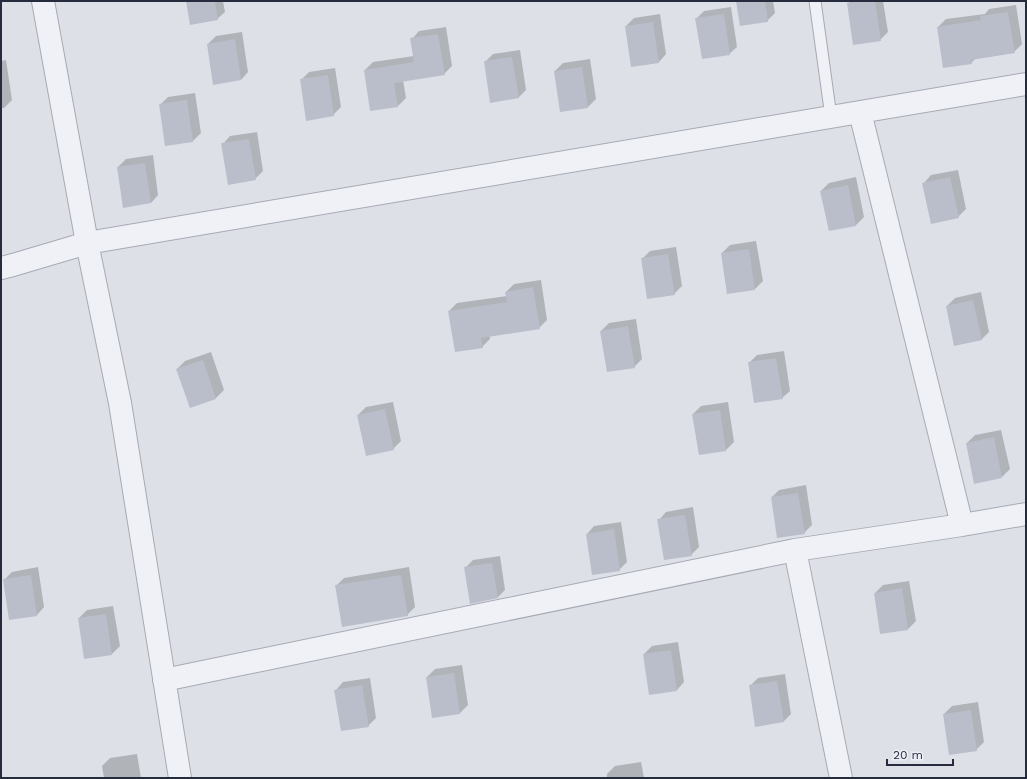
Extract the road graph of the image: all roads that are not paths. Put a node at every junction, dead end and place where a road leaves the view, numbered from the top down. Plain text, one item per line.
1 (43, 1) edge
2 (815, 1) edge
3 (1026, 84) edge
4 (860, 112) junction
5 (832, 117) junction
6 (87, 242) junction
7 (1, 268) edge
8 (1026, 514) edge
9 (962, 525) junction
10 (795, 550) junction
11 (164, 680) junction
12 (180, 778) edge
13 (842, 778) edge

1 - 6 street
2 - 5 lane
3 - 4 street
4 - 5 street
4 - 9 street
5 - 6 street
6 - 7 street
6 - 11 street
8 - 9 street
9 - 10 street
10 - 11 street
10 - 13 street
11 - 12 street

